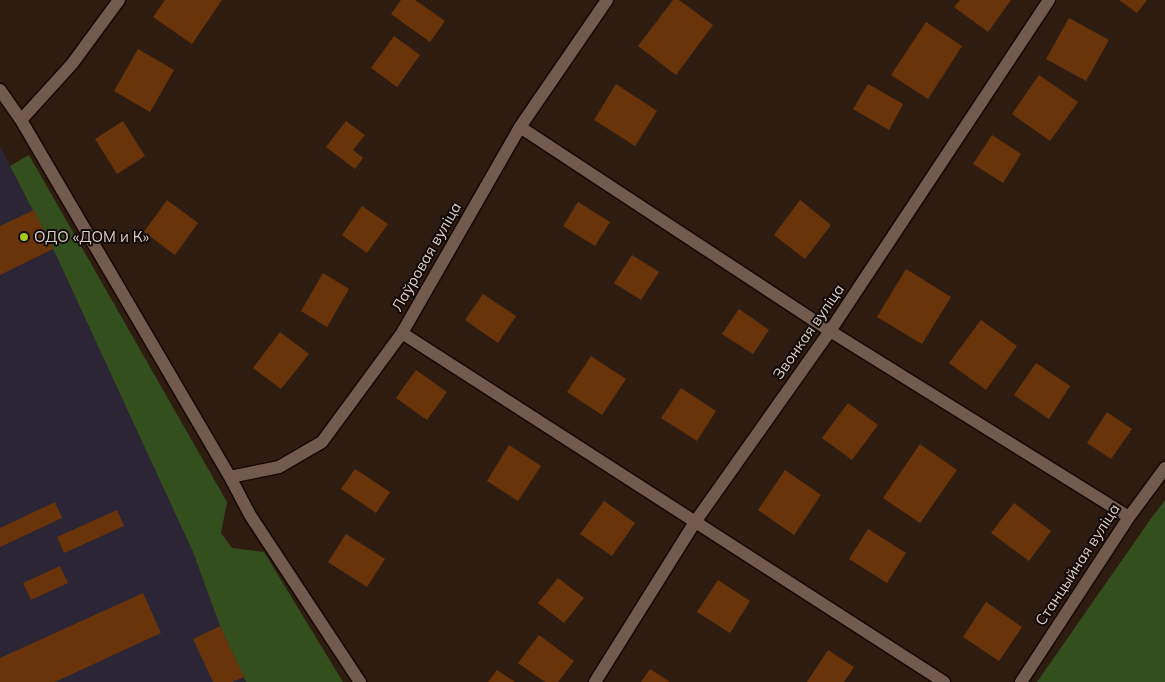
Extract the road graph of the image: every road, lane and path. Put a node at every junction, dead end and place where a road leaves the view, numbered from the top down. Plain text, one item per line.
1 (119, 0) edge
2 (607, 0) edge
3 (1049, 0) edge
4 (0, 90) edge
5 (21, 120) junction
6 (520, 127) junction
7 (830, 331) junction
8 (402, 333) junction
9 (1165, 468) edge
10 (230, 477) junction
11 (1129, 517) junction
12 (695, 522) junction
13 (360, 682) edge
14 (594, 682) edge
15 (944, 682) edge
16 (1021, 682) edge

1 - 5 street
2 - 6 street, Лаўровая вуліца
3 - 7 street, Звонкая вуліца
4 - 5 street
5 - 10 street
6 - 7 street
6 - 8 street, Лаўровая вуліца
7 - 11 street
7 - 12 street, Звонкая вуліца
8 - 10 street, Лаўровая вуліца
8 - 12 street
9 - 11 street, Станцыйная вуліца
10 - 13 street
11 - 16 street, Станцыйная вуліца
12 - 14 street, Звонкая вуліца
12 - 15 street

